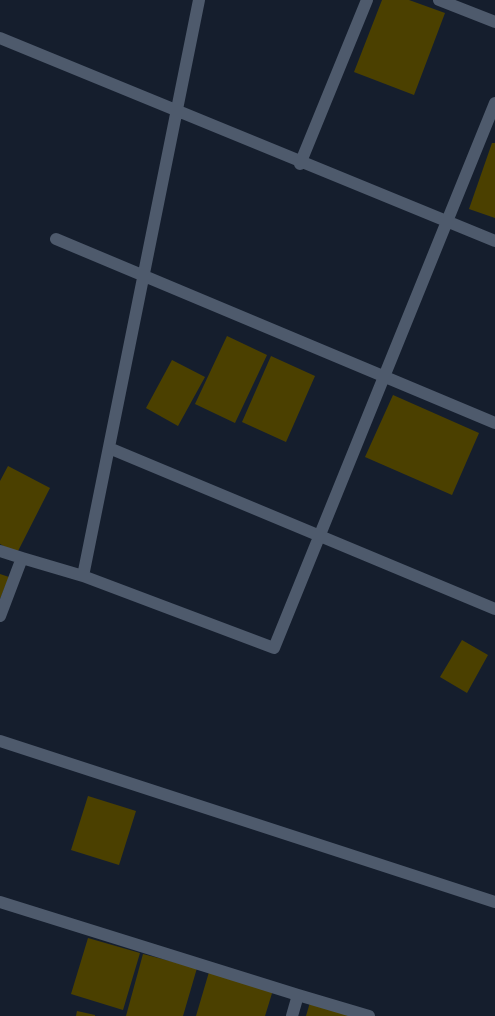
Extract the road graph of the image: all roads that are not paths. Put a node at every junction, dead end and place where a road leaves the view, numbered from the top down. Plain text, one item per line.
1 (199, 0) edge
2 (367, 0) edge
3 (438, 0) edge
4 (495, 22) edge
5 (0, 38) edge
6 (495, 103) edge
7 (177, 110) junction
8 (300, 162) junction
9 (447, 221) junction
10 (56, 239) dead end
11 (495, 240) edge
12 (144, 275) junction
13 (384, 376) junction
14 (495, 423) edge
15 (109, 448) junction
16 (320, 536) junction
17 (0, 551) edge
18 (22, 558) junction
19 (82, 576) junction
20 (495, 609) edge
21 (0, 616) edge
22 (0, 741) edge
23 (0, 902) edge
24 (495, 902) edge
25 (298, 995) junction
26 (292, 1016) edge
27 (369, 1016) edge

1 - 7 street
2 - 8 street
3 - 4 street
5 - 7 street
6 - 9 street
7 - 8 street
7 - 12 street
8 - 9 street
9 - 11 street
9 - 13 street
10 - 12 street
12 - 13 street
12 - 15 street
13 - 14 street
13 - 16 street
15 - 16 street
15 - 19 street
16 - 19 street
16 - 20 street
17 - 18 street
18 - 19 street
18 - 21 street
22 - 24 street
23 - 25 street
25 - 26 street
25 - 27 street

